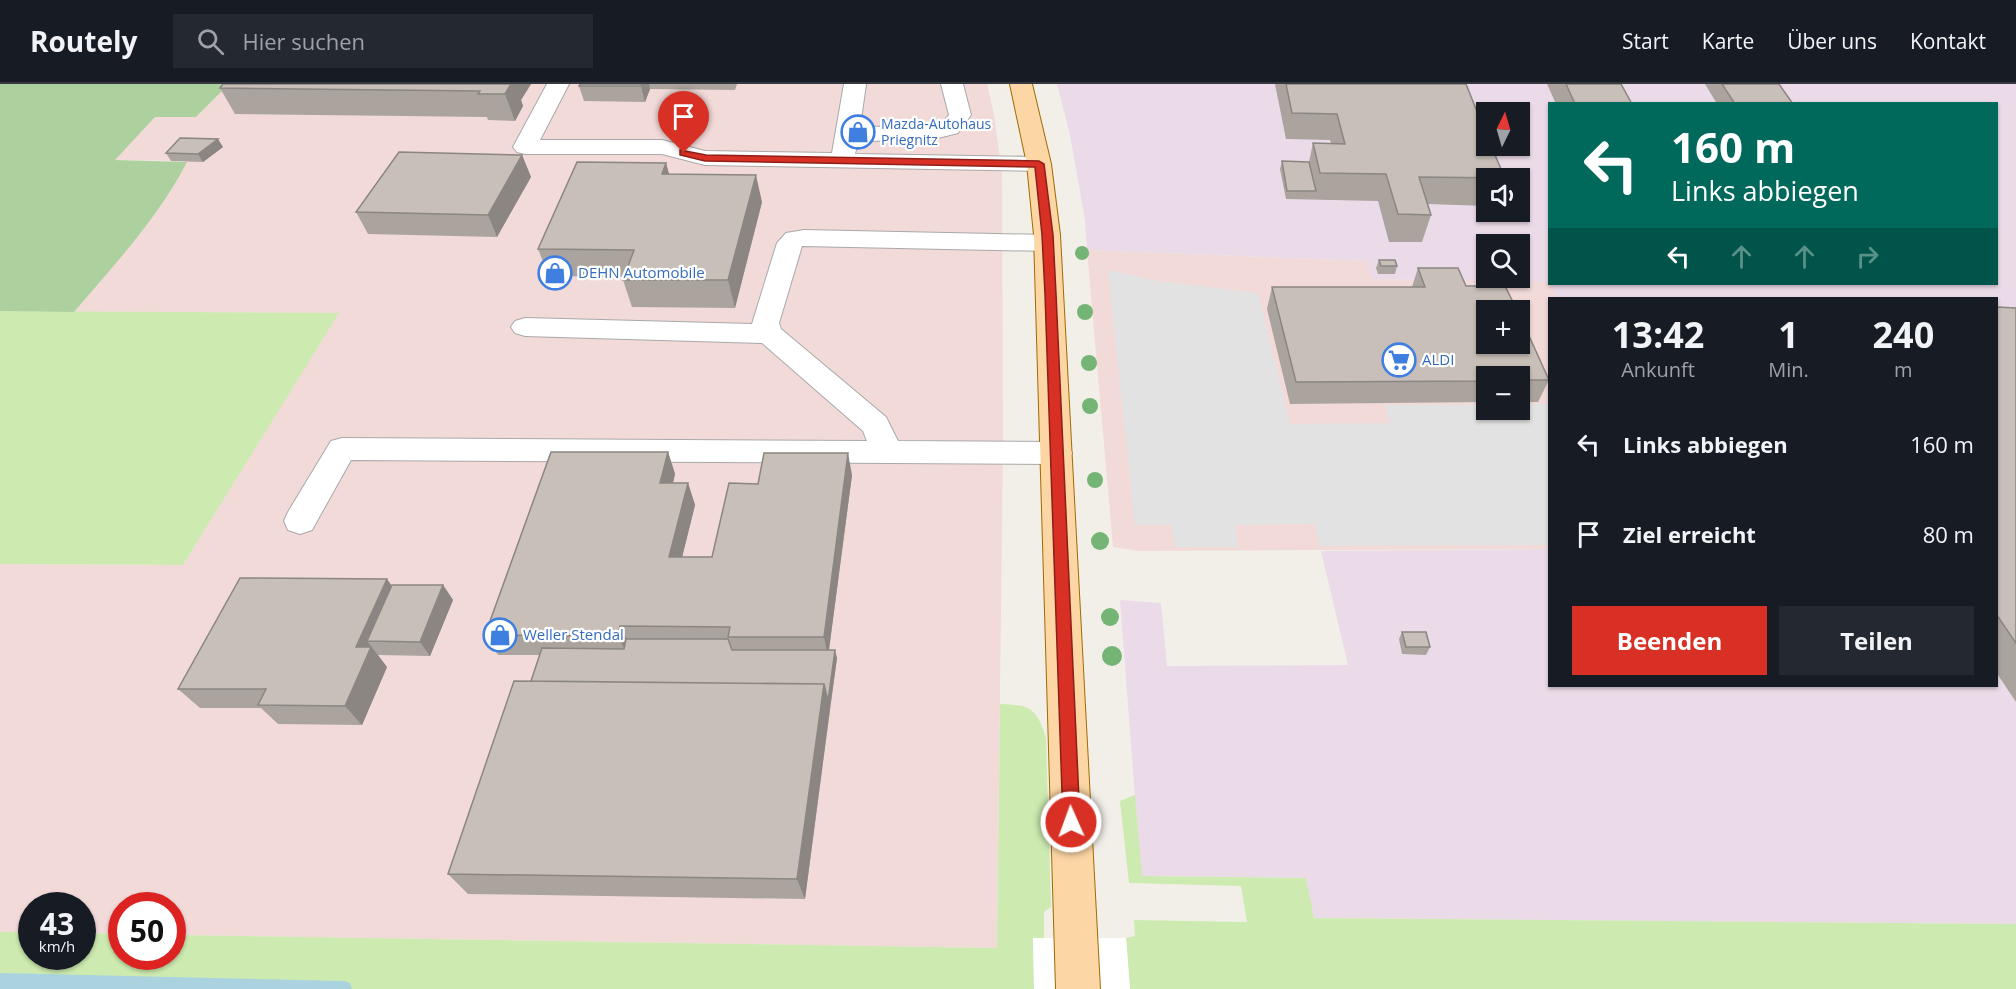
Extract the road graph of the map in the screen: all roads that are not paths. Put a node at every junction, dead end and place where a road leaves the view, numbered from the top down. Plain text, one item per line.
1 (558, 84) edge
2 (855, 84) edge
3 (952, 84) edge
4 (1021, 84) edge
5 (847, 134) junction
6 (843, 160) junction
7 (1039, 164) junction
8 (1047, 243) junction
9 (525, 327) dead end
10 (769, 334) junction
11 (888, 453) junction
12 (1057, 453) junction
13 (300, 521) dead end
14 (1078, 989) edge

1 - 6 lane
2 - 5 lane
3 - 5 lane
4 - 7 main road
5 - 6 lane
6 - 7 lane
7 - 8 main road
8 - 10 lane
8 - 12 main road
9 - 10 lane
10 - 11 lane
11 - 12 lane
11 - 13 lane
12 - 14 main road

